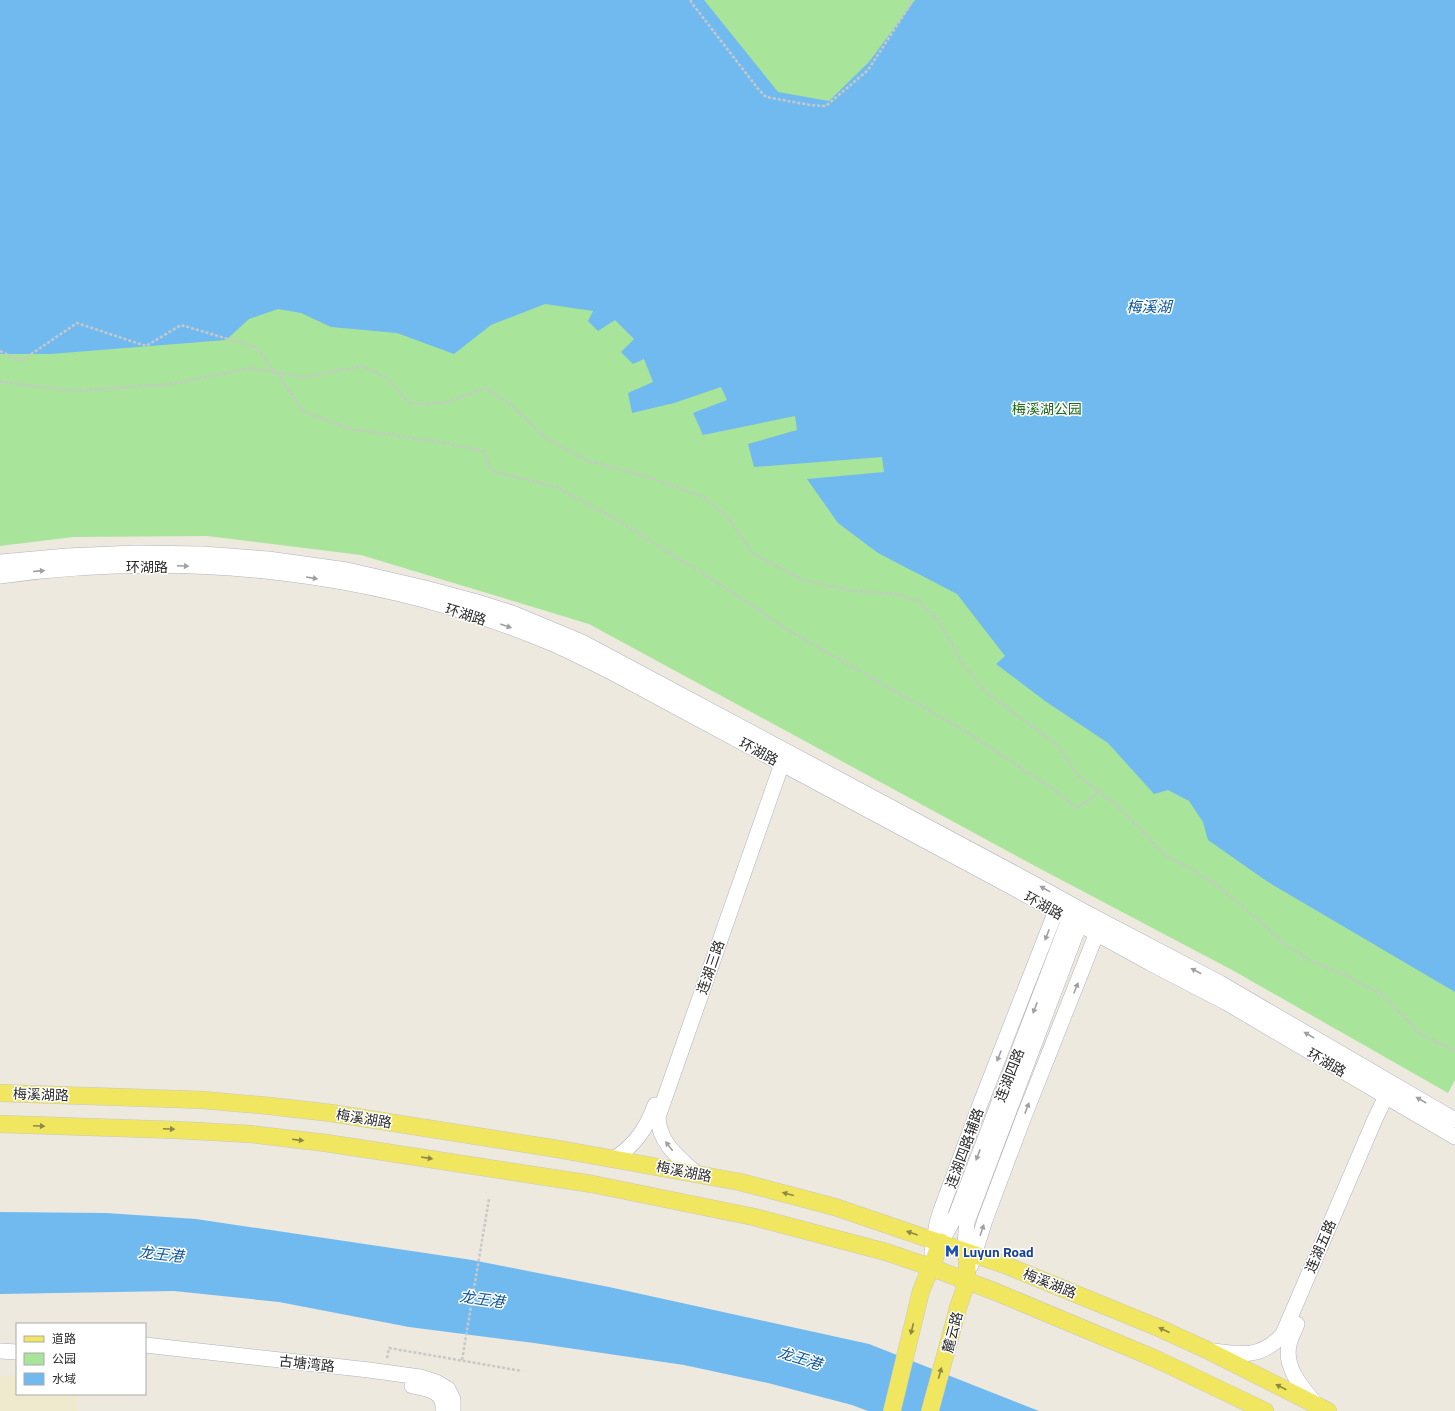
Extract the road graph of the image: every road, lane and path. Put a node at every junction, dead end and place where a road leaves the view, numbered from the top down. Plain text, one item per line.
1 (691, 0) edge
2 (911, 0) edge
3 (0, 351) edge
4 (276, 372) junction
5 (0, 382) edge
6 (0, 562) edge
7 (0, 576) edge
8 (781, 756) junction
9 (1099, 792) junction
10 (1071, 912) junction
11 (1099, 927) junction
12 (1039, 1034) junction
13 (1455, 1051) edge
14 (1047, 1058) junction
15 (1393, 1092) junction
16 (0, 1093) edge
17 (1455, 1120) edge
18 (991, 1123) junction
19 (0, 1124) edge
20 (1455, 1137) edge
21 (967, 1141) junction
22 (614, 1158) junction
23 (696, 1174) junction
24 (489, 1199) dead end
25 (937, 1241) junction
26 (971, 1254) junction
27 (930, 1267) junction
28 (967, 1281) junction
29 (0, 1341) edge
30 (16, 1342) edge
31 (146, 1345) edge
32 (389, 1348) dead end
33 (1207, 1350) junction
34 (0, 1351) edge
35 (16, 1352) edge
36 (146, 1355) edge
37 (462, 1360) junction
38 (522, 1371) dead end
39 (448, 1408) edge
40 (1322, 1408) edge
41 (892, 1411) edge
42 (930, 1411) edge
43 (1265, 1411) edge

1 - 2 path
3 - 4 path
4 - 5 path
4 - 9 path
4 - 9 path
6 - 8 main road, 环湖路
7 -> 8 main road, 环湖路
8 - 10 main road, 环湖路
8 - 22 main road, 连湖三路
23 -> 8 main road, 连湖三路
9 - 13 path
10 - 11 main road, 环湖路
10 - 12 main road, 连湖四路
10 -> 18 main road, 连湖四路
10 -> 21 main road, 连湖四路辅路
14 -> 11 main road
11 - 15 main road, 环湖路
12 - 14 main road
12 - 26 main road, 连湖四路
26 -> 14 main road
17 -> 15 main road, 环湖路
15 - 20 main road, 环湖路
15 - 33 main road, 连湖五路
15 - 40 main road, 连湖五路
16 - 22 main road, 梅溪湖路
18 - 21 main road
18 -> 25 main road, 连湖四路
19 -> 27 main road, 梅溪湖路
21 - 25 main road, 连湖四路辅路
22 - 23 main road, 梅溪湖路
25 -> 23 main road, 梅溪湖路
24 - 37 path
25 - 26 main road, 梅溪湖路
25 - 27 main road
26 - 28 main road, 麓云路
33 -> 26 main road, 梅溪湖路
27 - 28 main road, 梅溪湖路
27 -> 41 main road
42 -> 28 main road, 麓云路
28 - 43 main road, 梅溪湖路
29 - 30 main road
31 - 39 main road, 古塘湾路
32 - 37 path
40 -> 33 main road, 梅溪湖路
34 - 35 main road
36 - 39 main road, 古塘湾路
37 - 38 path

